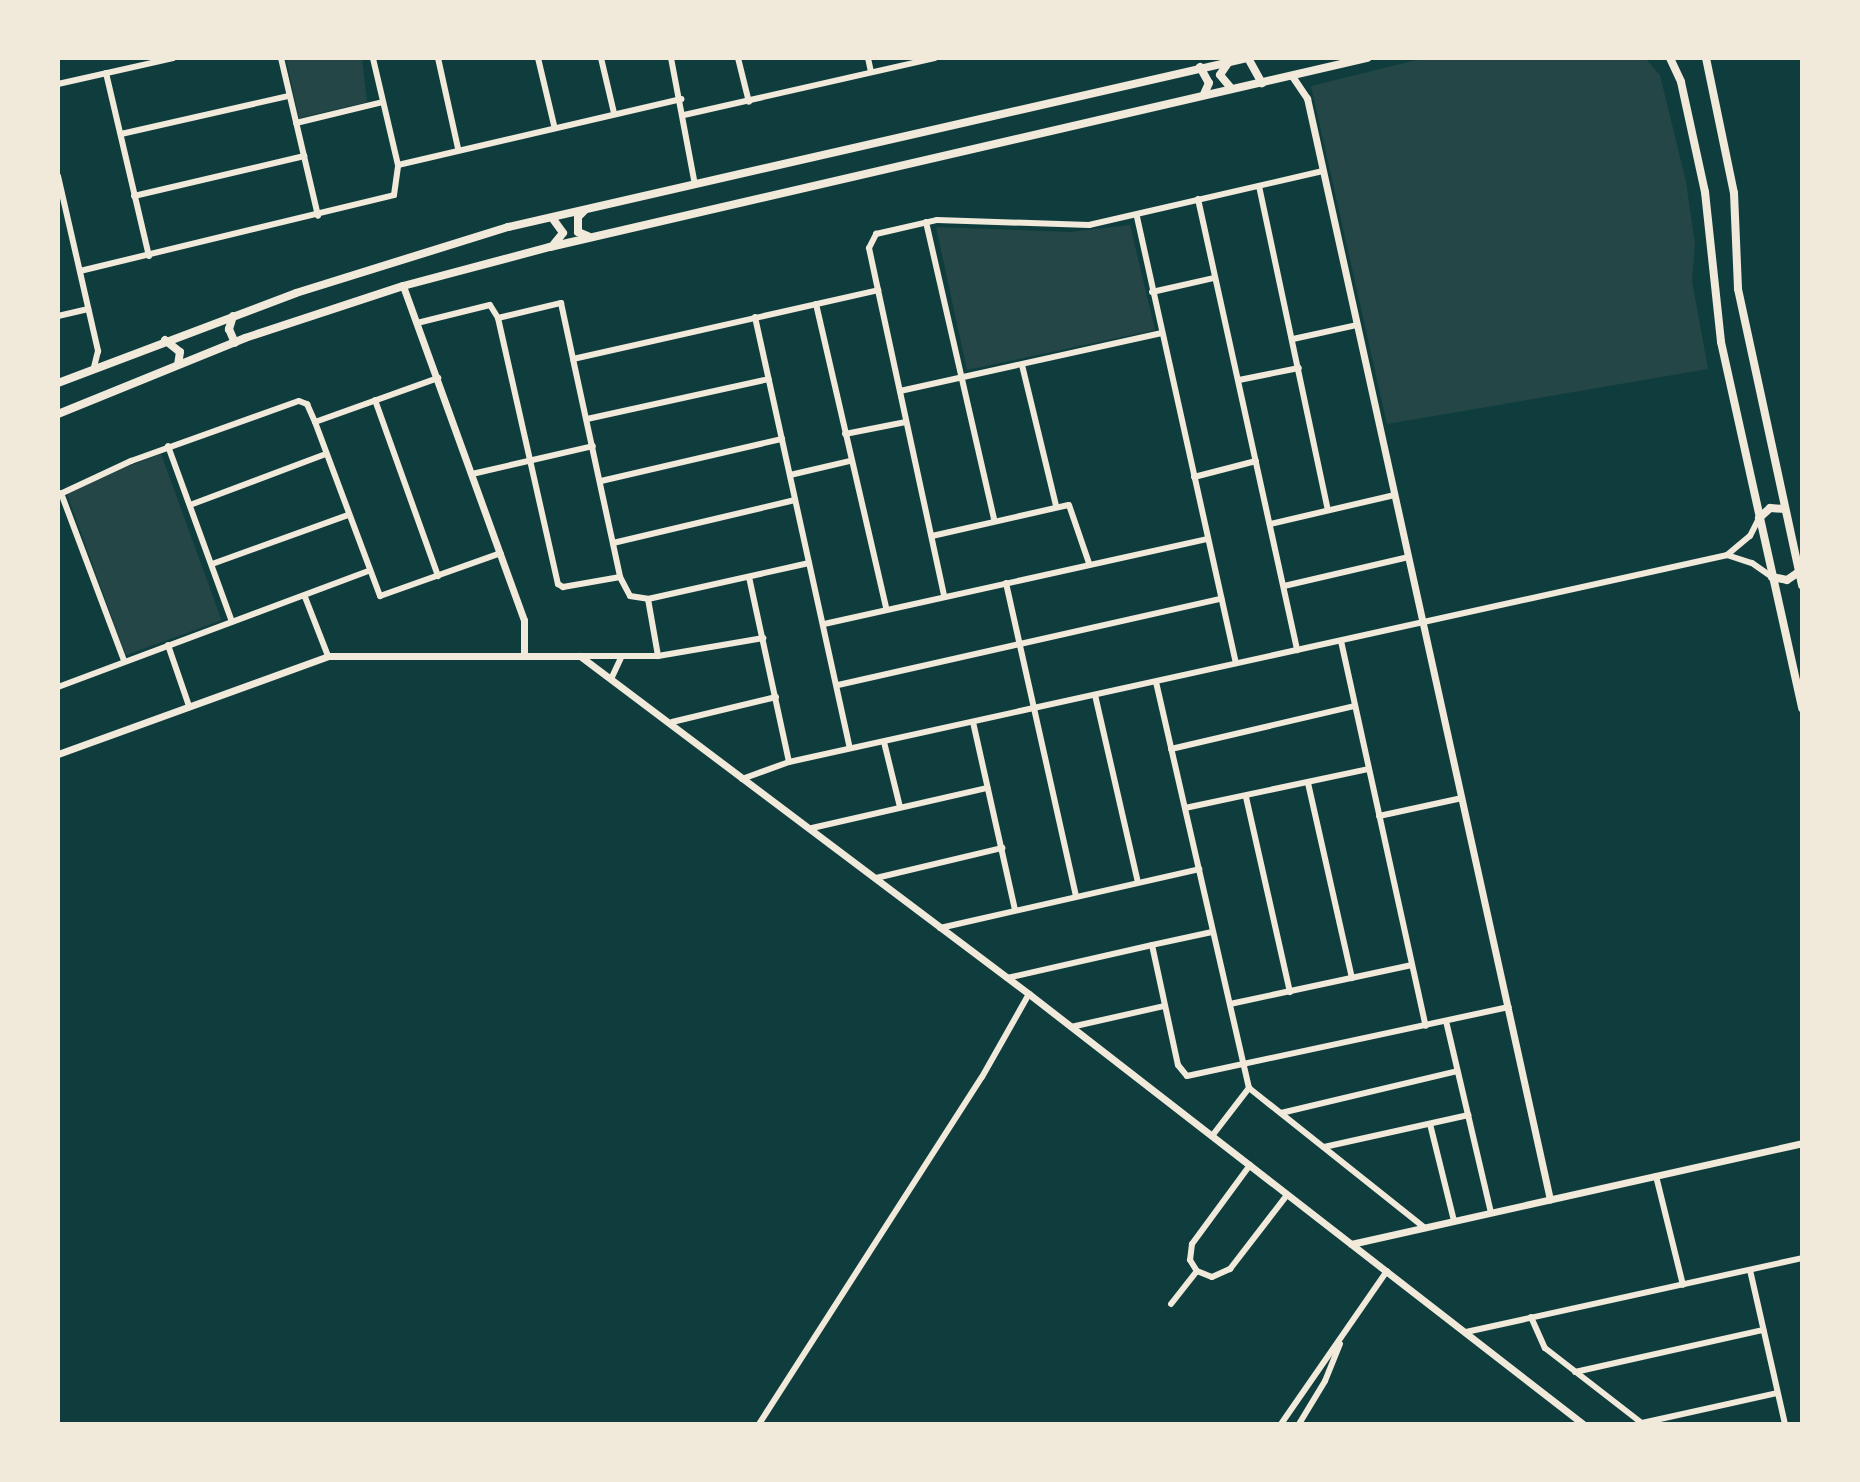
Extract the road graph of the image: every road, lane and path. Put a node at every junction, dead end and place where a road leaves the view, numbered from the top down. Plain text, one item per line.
1 (173, 58) edge
2 (281, 58) edge
3 (373, 58) edge
4 (438, 58) edge
5 (538, 58) edge
6 (601, 58) edge
7 (671, 58) edge
8 (738, 58) edge
9 (868, 58) edge
10 (935, 58) edge
11 (1248, 58) edge
12 (1367, 58) edge
13 (1670, 58) edge
14 (1706, 58) edge
15 (144, 62) edge
16 (1229, 62) junction
17 (1200, 67) junction
18 (871, 72) junction
19 (106, 73) junction
20 (1309, 73) junction
21 (1292, 76) junction
22 (1262, 83) junction
23 (58, 84) edge
24 (1233, 89) junction
25 (1204, 94) junction
26 (288, 96) junction
27 (1307, 98) junction
28 (681, 99) junction
29 (383, 102) junction
30 (749, 102) junction
31 (614, 113) junction
32 (684, 115) junction
33 (296, 123) junction
34 (554, 125) junction
35 (121, 134) junction
36 (458, 148) junction
37 (304, 156) junction
38 (398, 165) junction
39 (1323, 171) junction
40 (58, 176) edge
41 (695, 185) junction
42 (1259, 186) junction
43 (134, 196) junction
44 (1198, 199) junction
45 (585, 211) junction
46 (318, 216) junction
47 (1137, 217) junction
48 (549, 218) junction
49 (926, 222) junction
50 (593, 237) junction
51 (550, 247) junction
52 (149, 256) junction
53 (80, 271) junction
54 (1214, 278) junction
55 (403, 286) junction
56 (878, 290) junction
57 (1152, 292) junction
58 (816, 304) junction
59 (88, 309) junction
60 (58, 316) edge
61 (233, 316) junction
62 (755, 317) junction
63 (498, 318) junction
64 (417, 323) junction
65 (1357, 325) junction
66 (1161, 333) junction
67 (1293, 339) junction
68 (165, 340) junction
69 (235, 343) junction
70 (98, 351) junction
71 (573, 359) junction
72 (110, 360) junction
73 (178, 364) junction
74 (1022, 365) junction
75 (94, 367) junction
76 (1299, 368) junction
77 (438, 378) junction
78 (963, 378) junction
79 (769, 379) junction
80 (1239, 380) junction
81 (58, 383) edge
82 (900, 391) junction
83 (375, 400) junction
84 (58, 414) edge
85 (587, 419) junction
86 (315, 422) junction
87 (906, 422) junction
88 (845, 434) junction
89 (782, 439) junction
90 (168, 446) junction
91 (593, 446) junction
92 (326, 454) junction
93 (533, 459) junction
94 (850, 461) junction
95 (1256, 461) junction
96 (472, 474) junction
97 (790, 475) junction
98 (1194, 477) junction
99 (601, 481) junction
100 (60, 494) edge
101 (1395, 495) junction
102 (795, 500) junction
103 (190, 505) junction
104 (1056, 506) junction
105 (1785, 509) junction
106 (1328, 510) junction
107 (348, 515) junction
108 (1759, 518) junction
109 (994, 520) junction
110 (1270, 524) junction
111 (932, 536) junction
112 (1207, 539) junction
113 (613, 543) junction
114 (501, 553) junction
115 (1727, 555) junction
116 (1409, 557) junction
117 (809, 563) junction
118 (1089, 563) junction
119 (212, 564) junction
120 (369, 571) junction
121 (1799, 572) junction
122 (438, 576) junction
123 (620, 577) junction
124 (749, 577) junction
125 (1772, 577) junction
126 (1006, 583) junction
127 (1802, 585) edge
128 (1284, 586) junction
129 (944, 594) junction
130 (305, 597) junction
131 (648, 599) junction
132 (1221, 599) junction
133 (886, 608) junction
134 (232, 622) junction
135 (1423, 622) junction
136 (824, 624) junction
137 (763, 638) junction
138 (1341, 641) junction
139 (1020, 644) junction
140 (168, 645) junction
141 (1297, 650) junction
142 (524, 655) junction
143 (328, 656) junction
144 (580, 656) junction
145 (658, 656) junction
146 (621, 658) junction
147 (124, 661) junction
148 (1236, 663) junction
149 (612, 677) junction
150 (1156, 682) junction
151 (838, 685) junction
152 (58, 687) edge
153 (1095, 695) junction
154 (776, 697) junction
155 (189, 706) junction
156 (1355, 706) junction
157 (1802, 708) edge
158 (1034, 709) junction
159 (672, 722) junction
160 (973, 722) junction
161 (884, 742) junction
162 (850, 748) junction
163 (1171, 749) junction
164 (58, 754) edge
165 (789, 762) junction
166 (1368, 769) junction
167 (742, 779) junction
168 (1308, 783) junction
169 (987, 788) junction
170 (1246, 797) junction
171 (1462, 798) junction
172 (900, 807) junction
173 (1185, 808) junction
174 (1379, 816) junction
175 (812, 828) junction
176 (1002, 848) junction
177 (1199, 869) junction
178 (876, 878) junction
179 (1138, 882) junction
180 (1076, 896) junction
181 (1015, 910) junction
182 (940, 928) junction
183 (1212, 932) junction
184 (1152, 945) junction
185 (1412, 965) junction
186 (1007, 978) junction
187 (1352, 978) junction
188 (1290, 992) junction
189 (1029, 994) junction
190 (1230, 1004) junction
191 (1164, 1006) junction
192 (1509, 1007) junction
193 (1446, 1021) junction
194 (1426, 1026) junction
195 (1071, 1027) junction
196 (1243, 1066) junction
197 (1457, 1071) junction
198 (1249, 1088) junction
199 (1281, 1113) junction
200 (1468, 1115) junction
201 (1430, 1124) junction
202 (1212, 1136) junction
203 (1802, 1143) edge
204 (1324, 1147) junction
205 (1250, 1165) junction
206 (1656, 1176) junction
207 (1287, 1195) junction
208 (1550, 1200) junction
209 (1491, 1213) junction
210 (1454, 1221) junction
211 (1425, 1228) junction
212 (1351, 1244) junction
213 (1802, 1258) edge
214 (1750, 1270) junction
215 (1197, 1271) junction
216 (1387, 1271) junction
217 (1683, 1285) junction
218 (1171, 1304) dead end
219 (1531, 1317) junction
220 (1763, 1330) junction
221 (1466, 1332) junction
222 (1340, 1340) junction
223 (1575, 1372) junction
224 (1777, 1393) junction
225 (1643, 1423) edge
226 (759, 1424) edge
227 (1281, 1424) edge
228 (1299, 1424) edge
229 (1583, 1424) edge
230 (1785, 1424) edge

1 - 15 street
2 - 26 street
3 - 29 street
4 - 36 street
5 - 34 street
6 - 31 street
7 - 28 street
8 - 30 street
9 - 18 street
10 - 18 street
11 - 16 main road
11 - 22 main road
12 - 20 main road
13 - 108 main road
14 - 105 main road
15 - 19 street
16 - 17 main road
16 - 24 main road
17 - 25 main road
17 - 41 main road
18 - 30 street
19 - 23 street
19 - 35 street
20 - 21 main road
20 - 27 street
21 - 22 main road
21 - 27 street
22 - 24 main road
24 - 25 main road
25 - 50 main road
26 - 33 street
26 - 35 street
27 - 39 street
28 - 31 street
28 - 32 street
29 - 33 street
29 - 38 street
30 - 32 street
31 - 34 street
32 - 41 street
33 - 37 street
34 - 36 street
35 - 43 street
36 - 38 street
37 - 43 street
37 - 46 street
38 - 46 street
39 - 42 street
39 - 65 street
40 - 53 street
41 - 45 main road
42 - 44 street
42 - 67 street
43 - 52 street
44 - 47 street
44 - 54 street
45 - 48 main road
45 - 50 main road
46 - 52 street
47 - 49 street
47 - 57 street
48 - 51 main road
48 - 61 main road
49 - 56 street
49 - 78 street
50 - 51 main road
51 - 55 main road
52 - 53 street
53 - 59 street
54 - 57 street
54 - 80 street
55 - 64 street
55 - 69 main road
56 - 58 street
56 - 82 street
57 - 66 street
58 - 62 street
58 - 88 street
59 - 60 street
59 - 70 street
61 - 68 main road
61 - 69 main road
62 - 71 street
62 - 79 street
63 - 64 street
63 - 71 street
63 - 93 street
64 - 77 street
65 - 67 street
65 - 101 street
66 - 74 street
66 - 98 street
67 - 76 street
68 - 72 main road
68 - 73 main road
69 - 73 main road
70 - 72 street
70 - 75 street
71 - 85 street
72 - 75 main road
73 - 84 main road
74 - 78 street
74 - 104 street
75 - 81 main road
76 - 80 street
76 - 106 street
77 - 83 street
77 - 96 street
78 - 82 street
78 - 109 street
79 - 85 street
79 - 89 street
80 - 95 street
82 - 87 street
83 - 86 street
83 - 122 street
85 - 91 street
86 - 90 street
86 - 92 street
87 - 88 street
87 - 111 street
88 - 94 street
89 - 97 street
89 - 99 street
90 - 100 street
90 - 103 street
91 - 93 street
91 - 99 street
92 - 103 street
92 - 107 street
93 - 96 street
93 - 123 street
94 - 97 street
94 - 133 street
95 - 98 street
95 - 110 street
96 - 114 street
97 - 102 street
98 - 112 street
99 - 113 street
100 - 147 street
101 - 106 street
101 - 116 street
102 - 113 street
102 - 117 street
103 - 119 street
104 - 109 street
104 - 118 street
105 - 108 main road
105 - 121 main road
106 - 110 street
107 - 119 street
107 - 120 street
108 - 115 street
108 - 125 main road
109 - 111 street
110 - 128 street
111 - 129 street
112 - 118 street
112 - 132 street
113 - 123 street
114 - 122 street
114 - 142 street
115 - 125 street
115 - 135 street
116 - 128 street
116 - 135 street
117 - 124 street
117 - 136 street
118 - 126 street
119 - 134 street
120 - 122 street
120 - 130 street
121 - 125 main road
121 - 127 main road
123 - 131 street
124 - 131 street
124 - 137 street
125 - 157 main road
126 - 129 street
126 - 139 street
128 - 141 street
129 - 133 street
130 - 134 street
130 - 143 street
131 - 145 street
132 - 139 street
132 - 148 street
133 - 136 street
134 - 140 street
135 - 138 street
135 - 171 street
136 - 151 street
137 - 145 street
137 - 154 street
138 - 141 street
138 - 156 street
139 - 151 street
139 - 158 street
140 - 147 street
140 - 155 street
141 - 148 street
142 - 143 street
142 - 144 street
143 - 155 street
144 - 146 street
144 - 149 street
145 - 146 street
146 - 149 street
147 - 152 street
148 - 150 street
149 - 159 street
150 - 153 street
150 - 163 street
151 - 162 street
153 - 158 street
153 - 179 street
154 - 159 street
154 - 165 street
155 - 164 street
156 - 163 street
156 - 166 street
158 - 160 street
158 - 180 street
159 - 167 street
160 - 161 street
160 - 169 street
161 - 162 street
161 - 172 street
162 - 165 street
163 - 173 street
165 - 167 street
166 - 168 street
166 - 174 street
167 - 175 street
168 - 170 street
168 - 187 street
169 - 172 street
169 - 176 street
170 - 173 street
170 - 188 street
171 - 174 street
171 - 192 street
172 - 175 street
173 - 177 street
174 - 185 street
175 - 178 street
176 - 178 street
176 - 181 street
177 - 179 street
177 - 183 street
178 - 182 street
179 - 180 street
180 - 181 street
181 - 182 street
182 - 186 street
183 - 184 street
183 - 190 street
184 - 186 street
184 - 191 street
185 - 187 street
185 - 194 street
186 - 189 street
187 - 188 street
188 - 190 street
189 - 195 street
189 - 226 street
190 - 196 street
191 - 195 street
191 - 196 street
192 - 193 street
192 - 208 street
193 - 194 street
193 - 197 street
194 - 196 street
195 - 202 street
196 - 198 street
197 - 199 street
197 - 200 street
198 - 199 street
198 - 202 street
199 - 204 street
200 - 201 street
200 - 209 street
201 - 204 street
201 - 210 street
202 - 205 street
203 - 206 street
204 - 211 street
205 - 207 street
205 - 215 street
206 - 208 street
206 - 217 street
207 - 212 street
207 - 215 street
208 - 209 street
209 - 210 street
210 - 211 street
211 - 212 street
212 - 216 street
213 - 214 street
214 - 217 street
214 - 220 street
215 - 218 street
216 - 221 street
216 - 222 street
217 - 219 street
219 - 221 street
219 - 223 street
220 - 223 street
220 - 224 street
221 - 229 street
222 - 227 street
222 - 228 street
223 - 225 street
224 - 225 street
224 - 230 street

